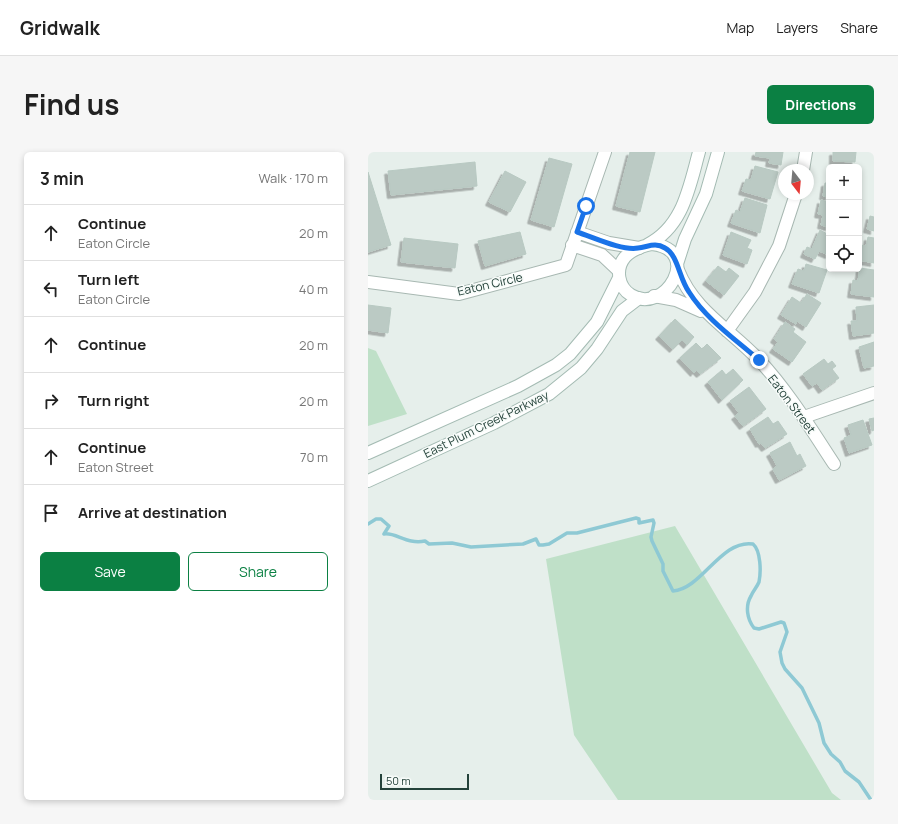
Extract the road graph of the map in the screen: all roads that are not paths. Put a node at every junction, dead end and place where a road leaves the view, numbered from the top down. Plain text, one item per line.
1 (605, 152) edge
2 (699, 152) edge
3 (718, 152) edge
4 (806, 152) edge
5 (804, 164) edge
6 (795, 200) edge
7 (577, 232) junction
8 (572, 245) junction
9 (642, 247) junction
10 (677, 267) junction
11 (619, 274) junction
12 (368, 282) edge
13 (654, 296) junction
14 (639, 298) junction
15 (709, 316) junction
16 (727, 331) junction
17 (874, 393) edge
18 (804, 417) junction
19 (368, 453) edge
20 (834, 464) dead end
21 (368, 481) edge

1 - 7 main road, Eaton Circle
2 - 9 main road
3 - 10 main road
4 - 5 main road
6 - 16 main road
7 - 8 main road, Eaton Circle
7 - 9 main road
8 - 11 main road
8 - 12 main road, Eaton Circle
9 - 10 main road
9 - 11 main road
10 - 13 main road
10 - 15 main road, Eaton Street
11 - 14 main road
11 - 19 main road, East Plum Creek Parkway
13 - 14 main road
13 - 15 main road, Eaton Street
14 - 21 main road, East Plum Creek Parkway
15 - 16 main road, Eaton Street
16 - 18 main road, Eaton Street
17 - 18 main road
18 - 20 main road, Eaton Street

